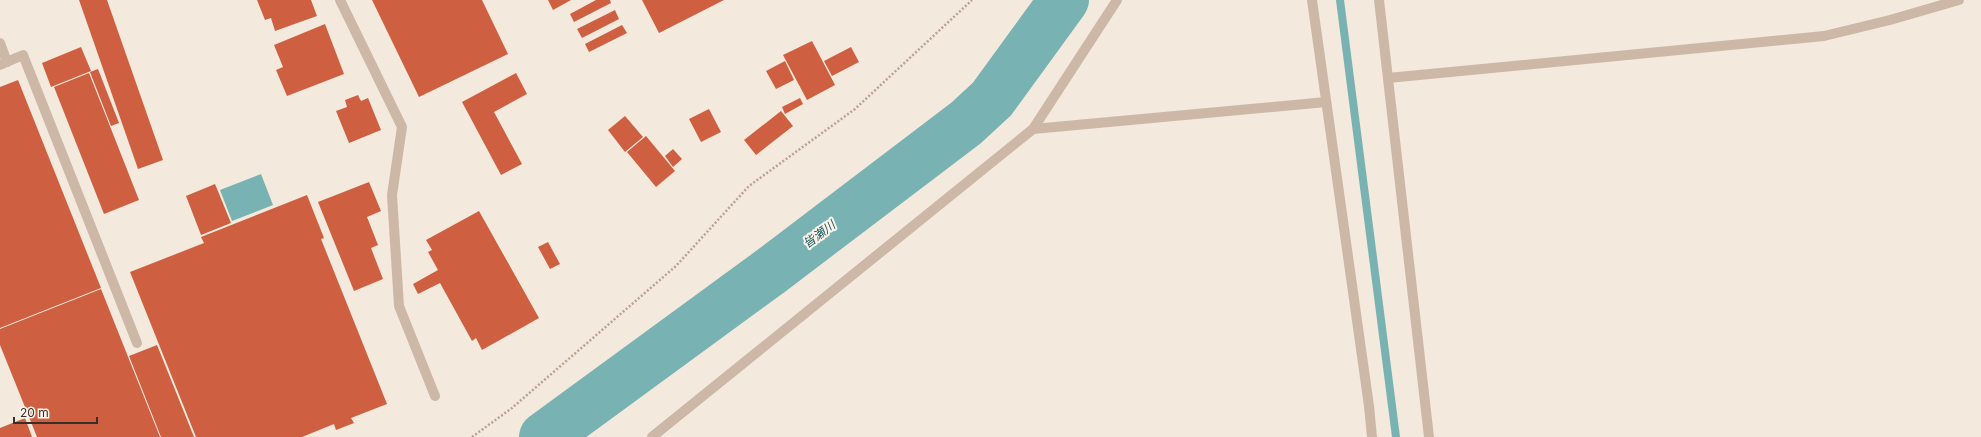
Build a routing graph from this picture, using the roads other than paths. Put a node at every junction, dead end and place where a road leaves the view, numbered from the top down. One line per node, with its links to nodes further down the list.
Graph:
1 (340, 0): 12 (street)
2 (1117, 0): 10 (street)
3 (1312, 0): 9 (street)
4 (1379, 0): 8 (street)
5 (1959, 0): 8 (street)
6 (0, 43): 7 (street)
7 (4, 63): 11 (street)
8 (1388, 78): 15 (street)
9 (1326, 102): 10 (street); 14 (street)
10 (1033, 129): 13 (street)
11 (137, 343)
12 (435, 396)
13 (652, 437)
14 (1372, 437)
15 (1429, 437)

